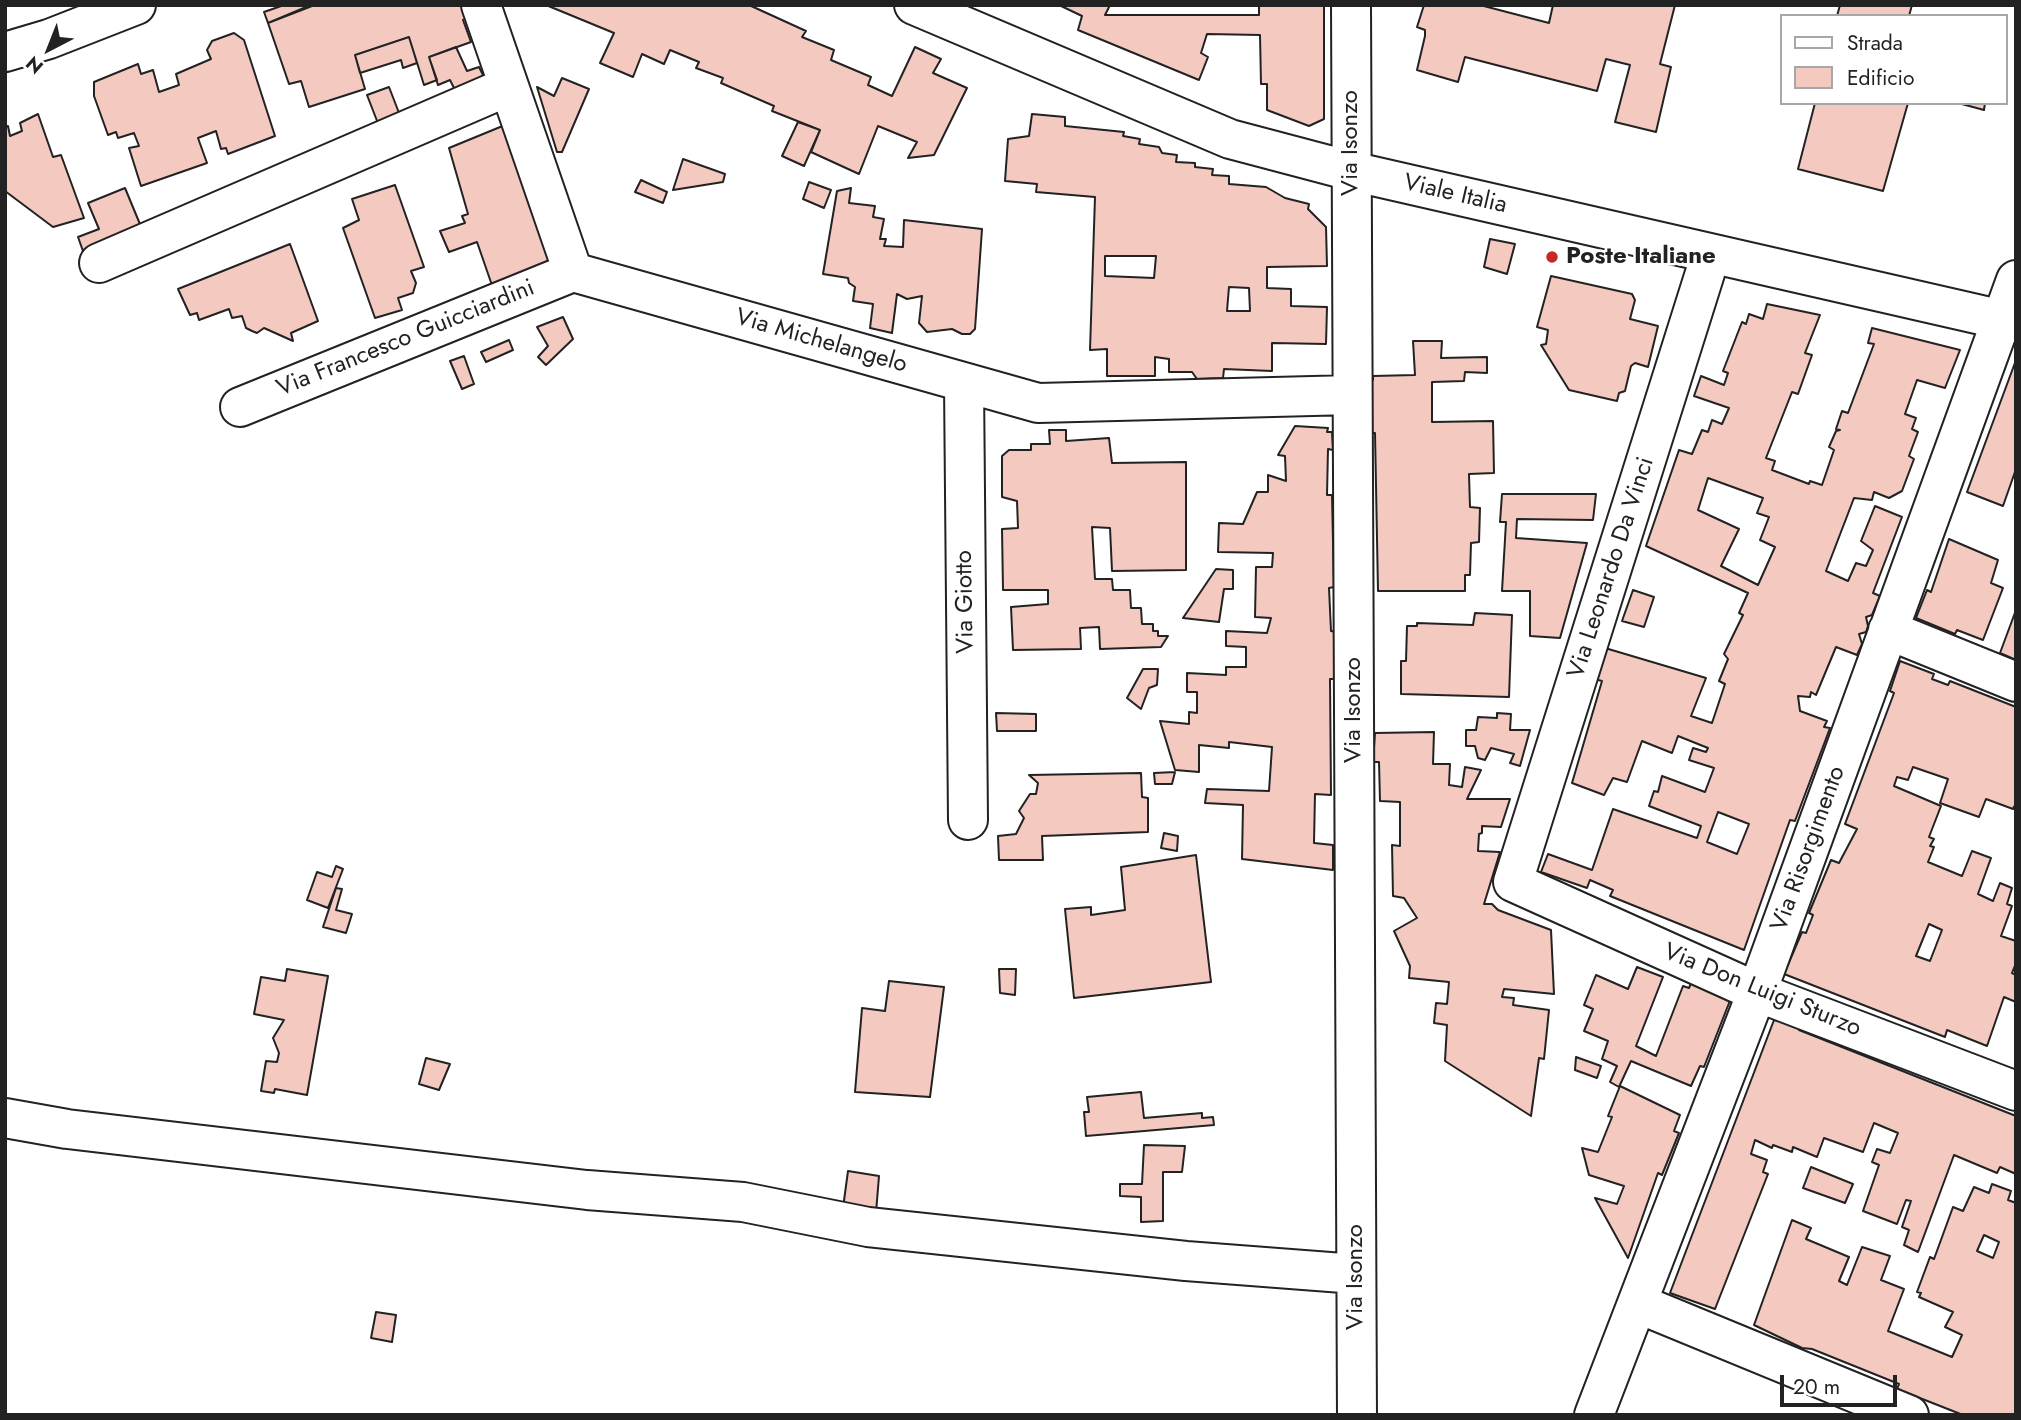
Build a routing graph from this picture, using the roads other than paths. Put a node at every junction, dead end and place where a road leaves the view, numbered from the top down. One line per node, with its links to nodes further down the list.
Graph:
1 (136, 5): 5 (street)
2 (481, 5): 6 (street)
3 (914, 5): 7 (street, Viale Italia)
4 (1351, 5): 7 (street, Via Isonzo)
5 (5, 52)
6 (509, 86): 9 (street); 10 (street)
7 (1351, 171): 8 (street, Viale Italia); 14 (street, Via Isonzo)
8 (1712, 254): 12 (street, Viale Italia); 19 (street, Via Leonardo Da Vinci)
9 (99, 262)
10 (573, 272): 13 (street, Via Michelangelo); 15 (street, Via Francesco Guicciardini)
11 (2016, 280): 12 (street, Via Risorgimento)
12 (2008, 321): 16 (street, Via Risorgimento)
13 (964, 383): 14 (street, Via Michelangelo); 18 (street, Via Giotto)
14 (1352, 395): 23 (street, Via Isonzo)
15 (240, 407)
16 (1888, 629): 17 (street); 20 (street, Via Risorgimento)
17 (2016, 682)
18 (968, 820)
19 (1513, 882): 20 (street, Via Don Luigi Sturzo)
20 (1757, 992): 21 (street, Via Don Luigi Sturzo); 24 (street, Via Risorgimento)
21 (2016, 1091)
22 (5, 1118): 23 (street)
23 (1356, 1274): 25 (street, Via Isonzo)
24 (1639, 1304): 26 (street, Via Risorgimento); 27 (street)
25 (1357, 1415)
26 (1594, 1415)
27 (1909, 1415)

